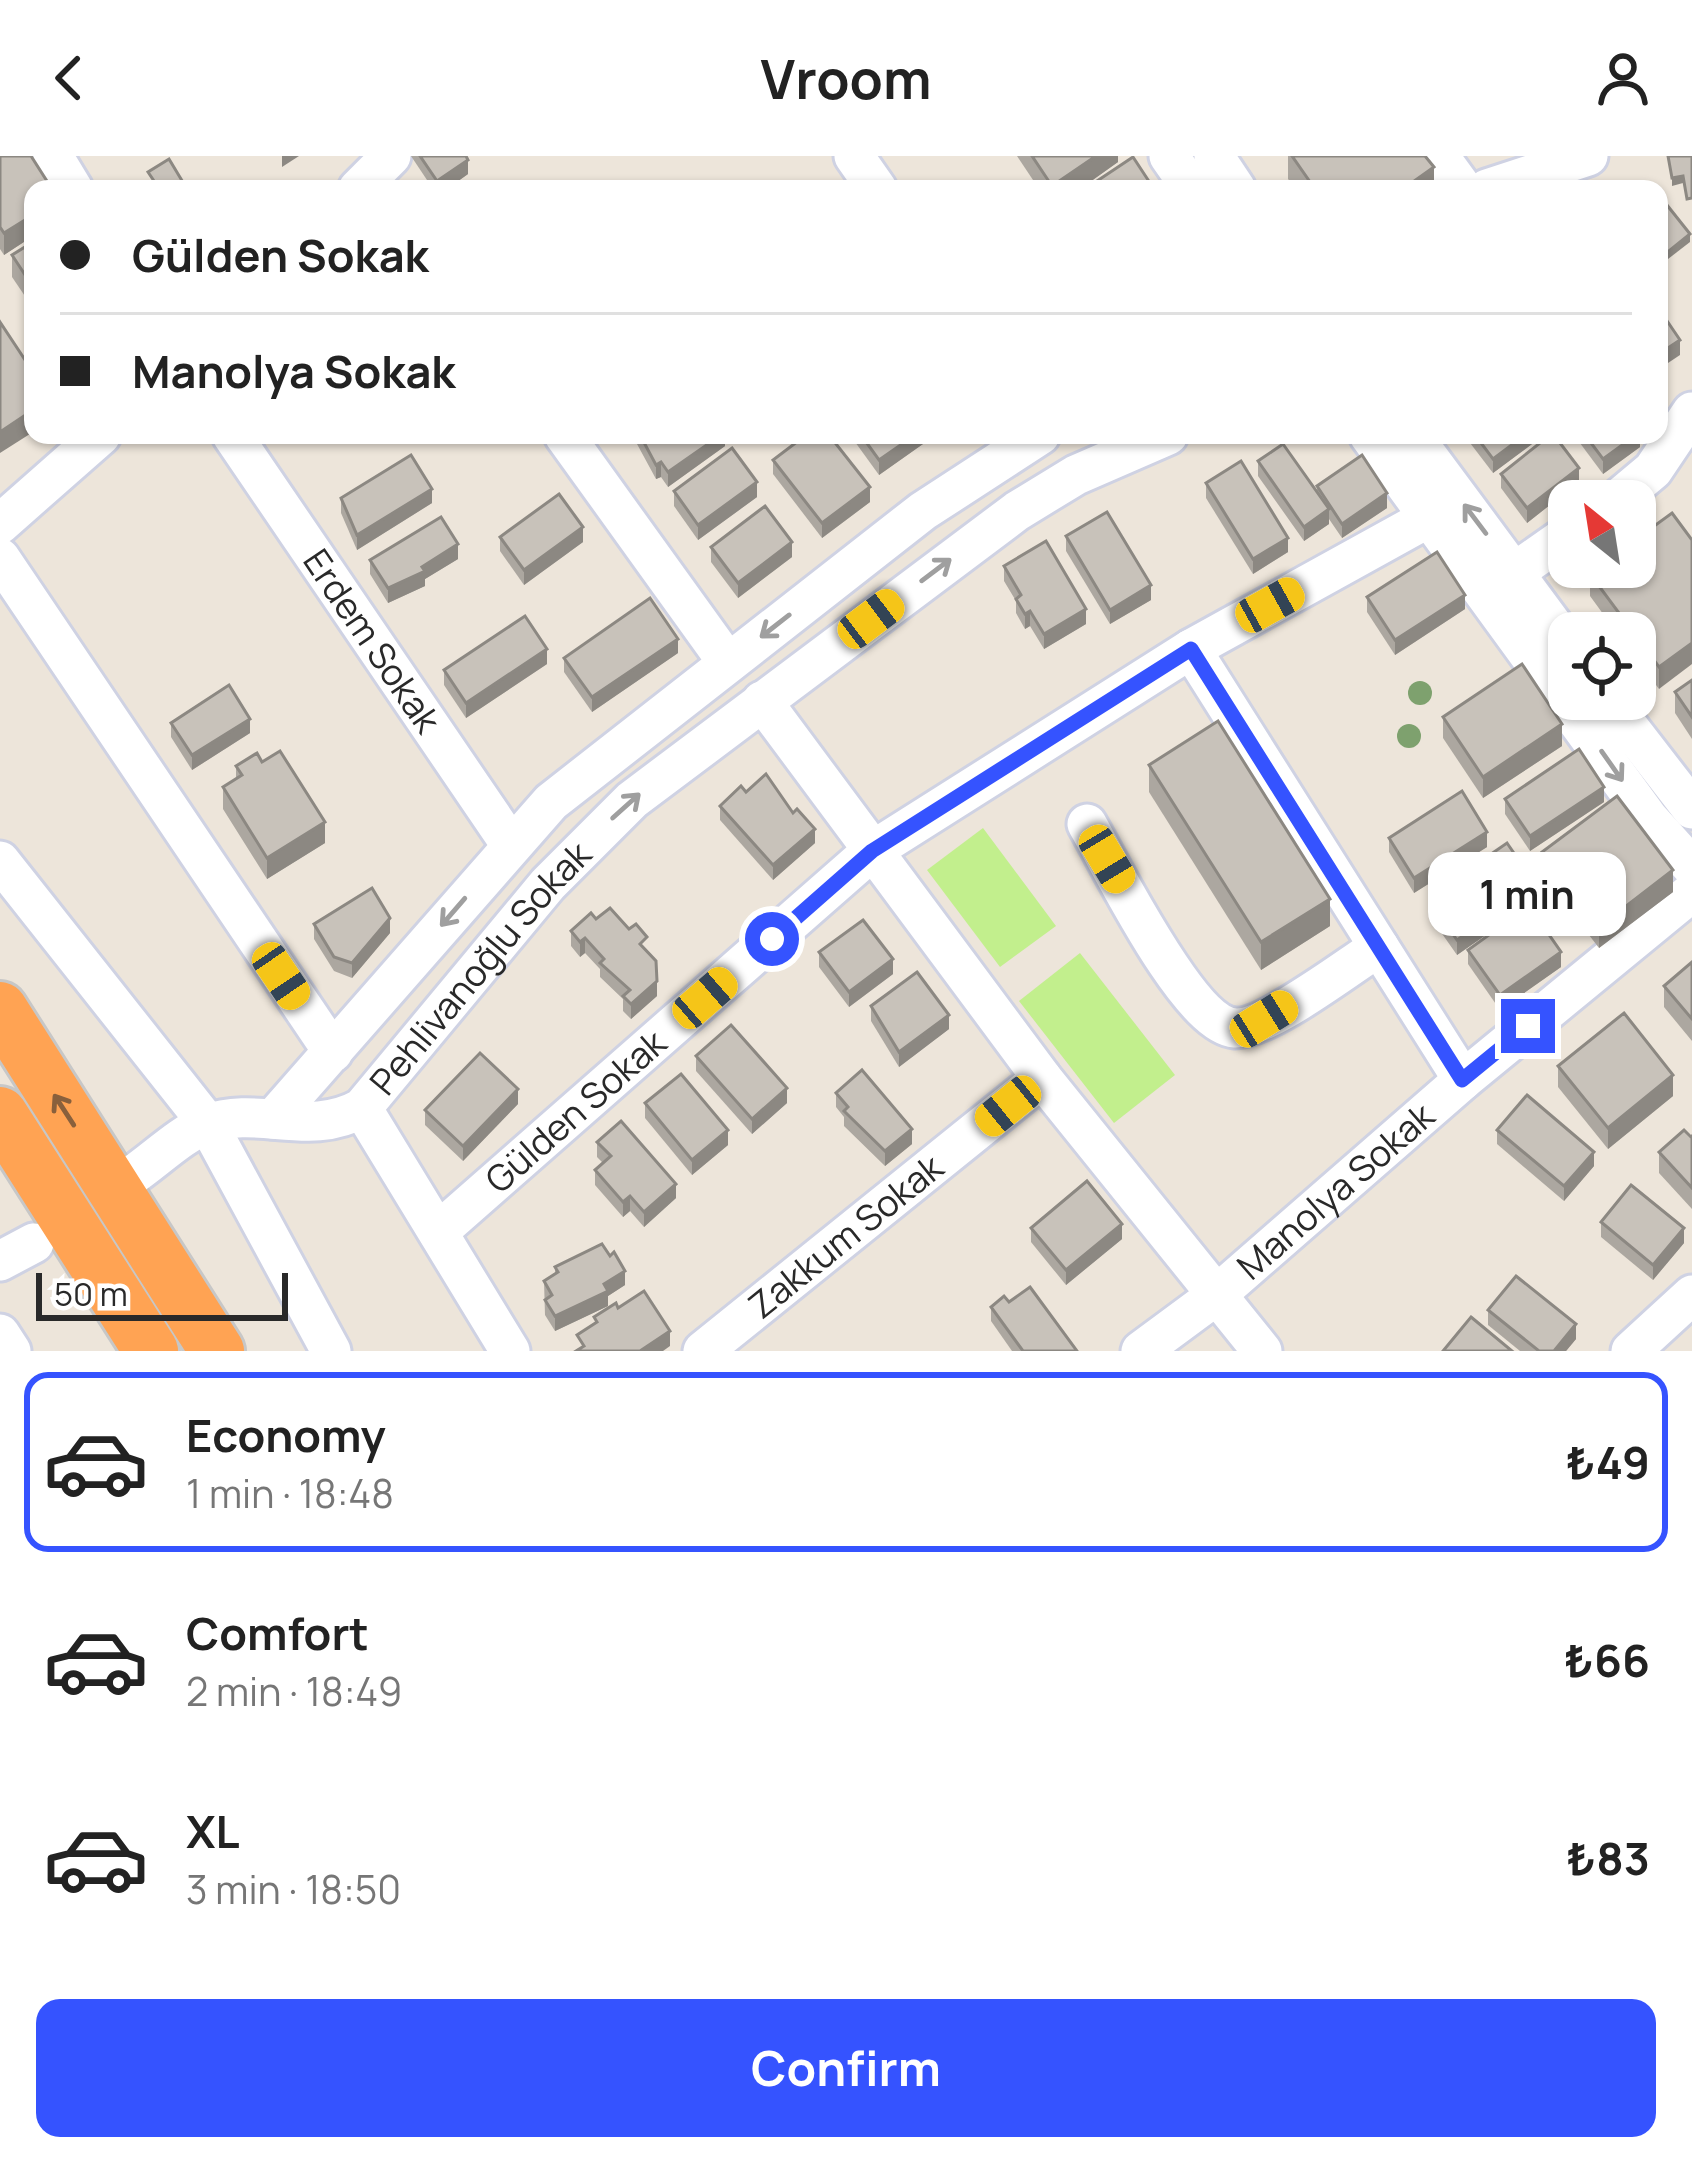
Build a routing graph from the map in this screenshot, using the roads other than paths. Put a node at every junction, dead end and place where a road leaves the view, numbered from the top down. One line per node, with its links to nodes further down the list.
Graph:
1 (1504, 156): 3 (street)
2 (1588, 156): 4 (street)
3 (1482, 180)
4 (1515, 180)
5 (1692, 412): 13 (street)
6 (91, 444): 15 (street)
7 (238, 444): 26 (street, Erdem Sokak)
8 (570, 444): 21 (street)
9 (1026, 444): 21 (street, Pehlivanoğlu Sokak, one-way to 21)
10 (1147, 444): 22 (street, Pehlivanoğlu Sokak, one-way to 10)
11 (1376, 444): 14 (street)
12 (1417, 444): 18 (street, one-way to 12)
13 (1641, 480)
14 (1430, 517): 18 (street); 20 (street, Gülden Sokak)
15 (0, 524)
16 (1548, 548): 18 (street)
17 (0, 558): 33 (street)
18 (1500, 581): 19 (street); 29 (street, one-way to 29)
19 (1548, 627)
20 (1191, 649): 27 (street, Gülden Sokak); 31 (street)
21 (728, 663): 26 (street, Pehlivanoğlu Sokak)
22 (762, 701): 27 (street); 36 (street, Pehlivanoğlu Sokak, one-way to 22)
23 (1623, 720): 24 (street)
24 (1692, 809)
25 (1087, 824): 31 (street)
26 (511, 845): 33 (street, Pehlivanoğlu Sokak, one-way to 33)
27 (872, 851): 34 (street); 41 (street, Gülden Sokak)
28 (0, 861): 39 (street)
29 (1692, 867)
30 (1692, 892): 35 (street, Manolya Sokak)
31 (1379, 947): 35 (street)
32 (0, 1009): 47 (highway, one-way to 32)
33 (333, 1052): 38 (street, Pehlivanoğlu Sokak)
34 (1042, 1078): 43 (street); 50 (street, Zakkum Sokak)
35 (1462, 1080): 43 (street, Manolya Sokak)
36 (362, 1108): 38 (street, Pehlivanoğlu Sokak); 41 (street)
37 (0, 1114): 46 (highway)
38 (273, 1119): 39 (street)
39 (208, 1124): 40 (street); 48 (street)
40 (130, 1177)
41 (438, 1232): 49 (street)
42 (1692, 1295): 53 (street)
43 (1196, 1322): 51 (street, Manolya Sokak); 52 (street)
44 (0, 1334): 45 (street)
45 (11, 1351)
46 (151, 1351)
47 (217, 1351)
48 (331, 1351)
49 (511, 1351)
50 (703, 1351)
51 (1142, 1351)
52 (1262, 1351)
53 (1631, 1351)

